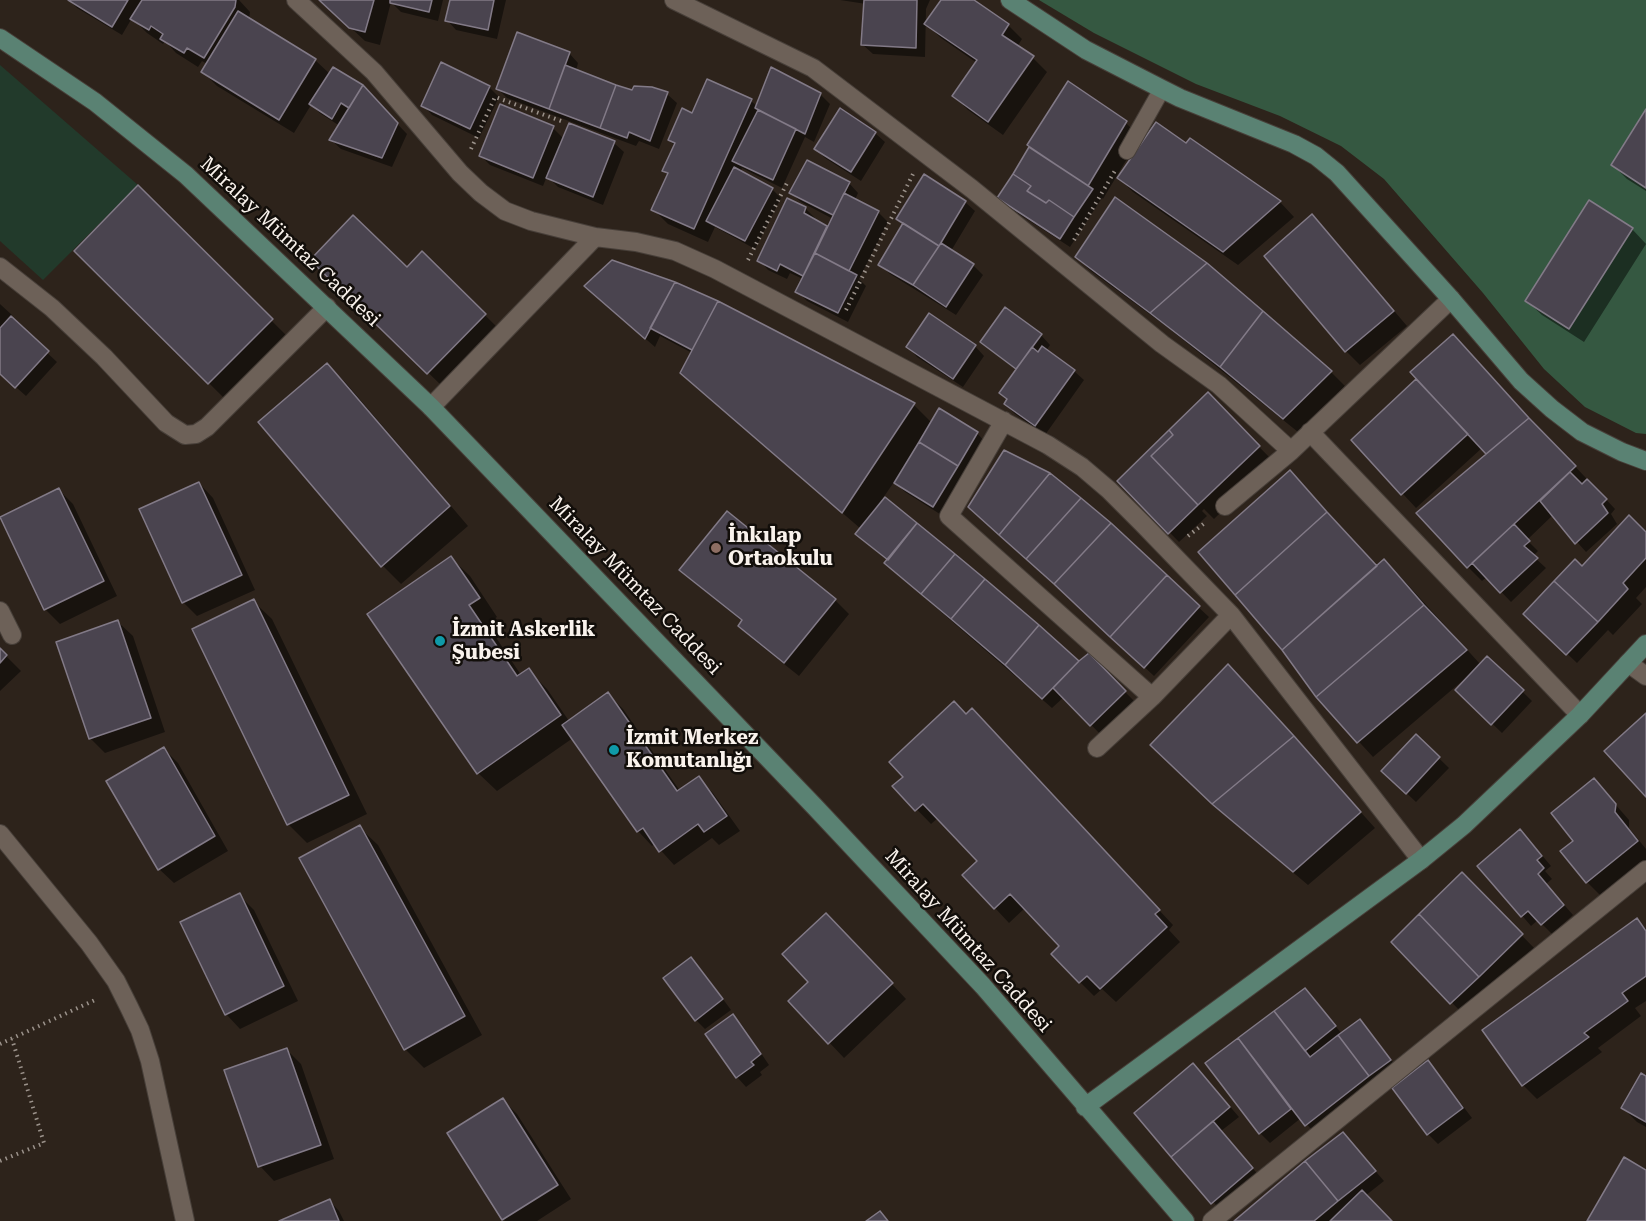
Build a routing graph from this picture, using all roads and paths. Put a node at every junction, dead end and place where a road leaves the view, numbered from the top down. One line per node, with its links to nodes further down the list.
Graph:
1 (296, 0): 9 (street)
2 (674, 0): 12 (street)
3 (1010, 0): 5 (main road)
4 (0, 38): 16 (main road, Miralay Mümtaz Caddesi)
5 (1162, 89): 7 (lane); 15 (main road)
6 (561, 121): 9 (path)
7 (1127, 151): 12 (path)
8 (918, 164): 17 (path)
9 (460, 174): 11 (street)
10 (787, 183): 14 (path)
11 (595, 237): 14 (street); 18 (street)
12 (1061, 261): 21 (street)
13 (0, 267): 16 (street)
14 (737, 280): 17 (street)
15 (1451, 299): 20 (street); 22 (main road)
16 (327, 307): 18 (main road, Miralay Mümtaz Caddesi)
17 (835, 332): 19 (street)
18 (431, 407): 40 (main road, Miralay Mümtaz Caddesi)
19 (1004, 421): 24 (street); 31 (street)
20 (1310, 432): 21 (street); 32 (street)
21 (1291, 451): 23 (street)
22 (1646, 461)
23 (1225, 506): 24 (path)
24 (1168, 552): 26 (street)
25 (0, 611): 27 (street)
26 (1231, 615): 31 (street); 35 (street)
27 (12, 636)
28 (1646, 644): 29 (main road)
29 (1628, 663): 30 (street); 32 (main road)
30 (1646, 676)
31 (1152, 696): 33 (street)
32 (1580, 715): 35 (main road)
33 (1097, 748)
34 (0, 834): 37 (street)
35 (1421, 860): 40 (main road)
36 (1646, 870): 44 (street)
37 (120, 988): 38 (path); 42 (street)
38 (12, 1039): 39 (path); 41 (path)
39 (0, 1043)
40 (1085, 1107): 43 (main road, Miralay Mümtaz Caddesi)
41 (0, 1161)
42 (185, 1221)
43 (1185, 1221)
44 (1212, 1221)

